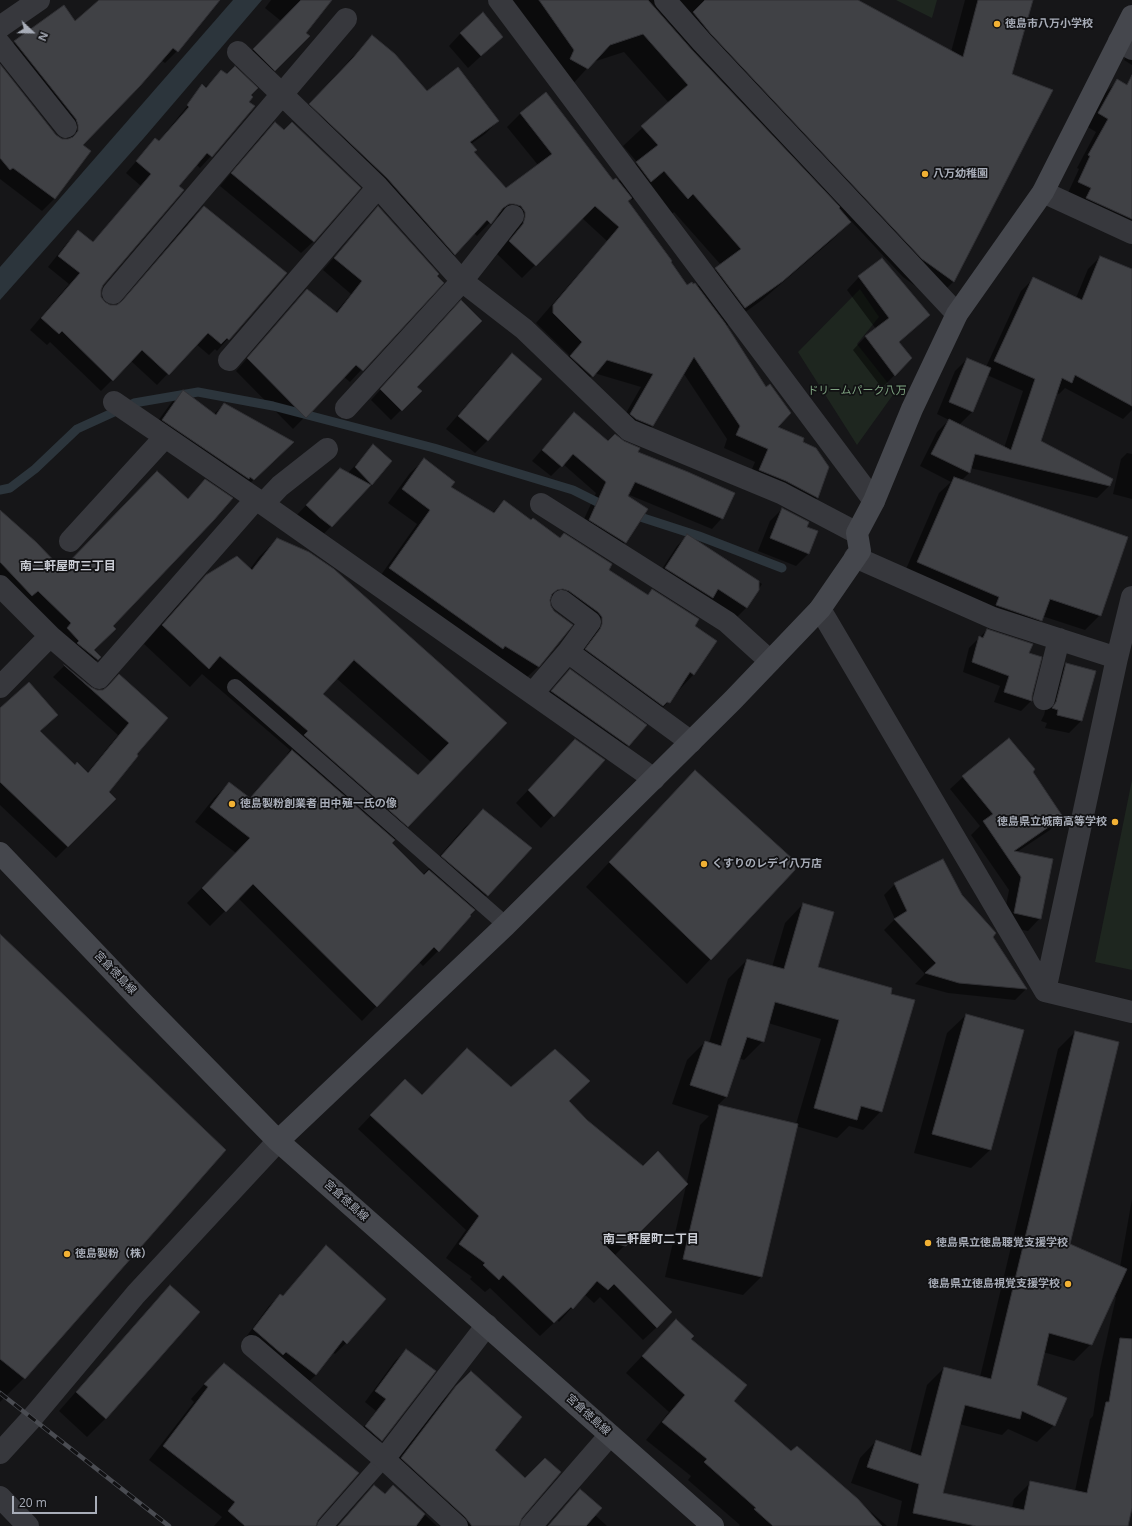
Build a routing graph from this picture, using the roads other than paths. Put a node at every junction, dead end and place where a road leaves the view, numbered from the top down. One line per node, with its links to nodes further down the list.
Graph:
1 (39, 0): 6 (street)
2 (499, 0): 24 (street)
3 (665, 0): 18 (street)
4 (1132, 16): 8 (street)
5 (346, 19): 10 (street)
6 (0, 27)
7 (0, 44): 11 (street)
8 (1126, 45): 13 (street)
9 (238, 52): 10 (street)
10 (281, 93): 12 (street); 17 (street)
11 (66, 127)
12 (378, 187): 16 (street); 19 (street)
13 (1043, 192): 15 (street); 18 (street)
14 (513, 216): 16 (street)
15 (1132, 233)
16 (462, 281): 21 (street); 27 (street)
17 (113, 293)
18 (957, 314): 24 (street)
19 (229, 360)
20 (114, 402): 22 (street)
21 (346, 408)
22 (165, 437): 25 (street); 28 (street)
23 (327, 449): 25 (street)
24 (874, 501): 27 (street)
25 (260, 502): 34 (street); 41 (street)
26 (541, 504): 38 (street)
27 (857, 533): 29 (street)
28 (70, 541)
29 (855, 557): 33 (street); 35 (street)
30 (0, 586): 34 (street)
31 (1132, 597): 37 (street)
32 (562, 601): 36 (street)
33 (820, 609): 38 (street); 47 (street)
34 (50, 636): 39 (street)
35 (1059, 639): 37 (street); 42 (street)
36 (568, 652): 41 (street); 43 (street)
37 (1117, 658): 47 (street)
38 (770, 661): 43 (street)
39 (0, 686)
40 (235, 687): 46 (lane)
41 (532, 693): 44 (street)
42 (1044, 699)
43 (691, 742): 44 (street)
44 (654, 779): 46 (street)
45 (0, 853): 49 (street, 宮倉徳島線)
46 (506, 925): 49 (street)
47 (1045, 991): 48 (street)
48 (1132, 1012)
49 (278, 1141): 50 (street, 宮倉徳島線); 53 (street)
50 (487, 1326): 52 (street, 宮倉徳島線); 54 (street)
51 (252, 1346): 54 (street)
52 (610, 1435): 59 (street); 60 (street, 宮倉徳島線)
53 (0, 1453)
54 (384, 1459): 57 (lane); 58 (street)
55 (0, 1497): 56 (street)
56 (28, 1526)
57 (325, 1526)
58 (457, 1526)
59 (531, 1526)
60 (713, 1526)

